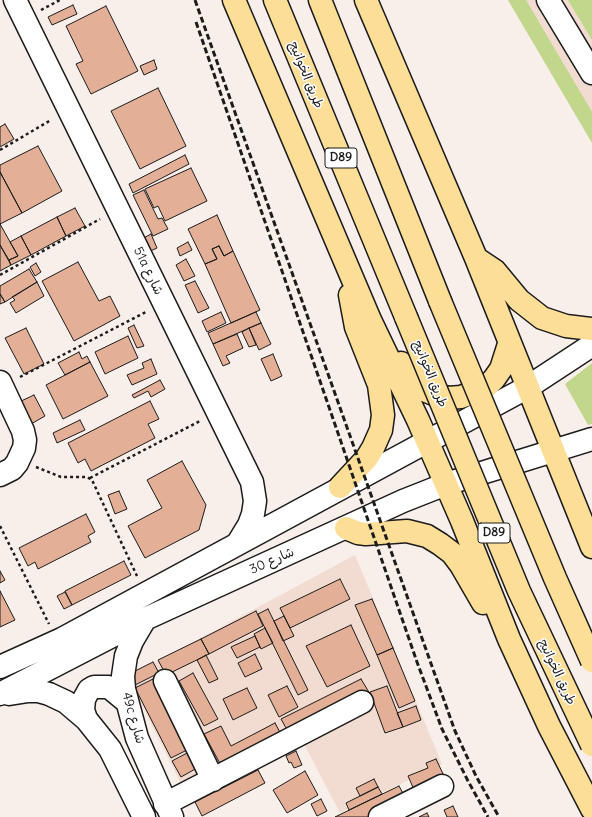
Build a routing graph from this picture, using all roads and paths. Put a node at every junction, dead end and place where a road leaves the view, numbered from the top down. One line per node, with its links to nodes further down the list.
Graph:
1 (15, 0): 8 (street, 51a شارع)
2 (234, 0): 12 (main road)
3 (275, 0): 45 (main road, طريق الخوانيج / D89, bridge)
4 (320, 0): 38 (main road, bridge)
5 (366, 0): 11 (main road)
6 (548, 0): 7 (street)
7 (592, 73)
8 (69, 109): 9 (path); 10 (street, 51a شارع)
9 (0, 150)
10 (118, 209): 13 (path); 14 (street, 51a شارع)
11 (476, 258): 16 (main road); 17 (main road)
12 (349, 272): 15 (main road); 29 (main road)
13 (0, 275)
14 (164, 303): 19 (path); 21 (street, 51a شارع)
15 (370, 320): 17 (main road); 23 (main road)
16 (592, 329)
17 (509, 344): 20 (main road)
18 (592, 345): 20 (street)
19 (1, 384): 25 (street)
20 (528, 387): 23 (street); 24 (main road)
21 (217, 412): 27 (path); 32 (street, 51a شارع)
22 (592, 440): 24 (street, شارع 30)
23 (427, 442): 28 (main road); 29 (street)
24 (553, 452): 28 (street, شارع 30); 33 (main road)
25 (21, 456): 26 (street); 27 (path)
26 (0, 475)
27 (90, 478): 34 (path)
28 (446, 484): 31 (street, شارع 30); 37 (main road)
29 (340, 487): 32 (street)
30 (0, 526): 36 (path)
31 (346, 528): 35 (street, شارع 30); 37 (main road)
32 (237, 544): 34 (street)
33 (592, 547)
34 (145, 593): 39 (street)
35 (145, 619): 41 (street, شارع 30); 42 (street, 49c شارع)
36 (54, 622)
37 (509, 639): 48 (main road)
38 (592, 661)
39 (0, 667)
40 (165, 681): 46 (street)
41 (0, 694): 44 (street)
42 (126, 701): 44 (street); 49 (street, 49c شارع)
43 (362, 702): 46 (street)
44 (86, 719): 50 (street)
45 (592, 745)
46 (213, 780): 49 (street)
47 (442, 786): 51 (street)
48 (592, 808)
49 (169, 811)
50 (144, 815)
51 (380, 817)

